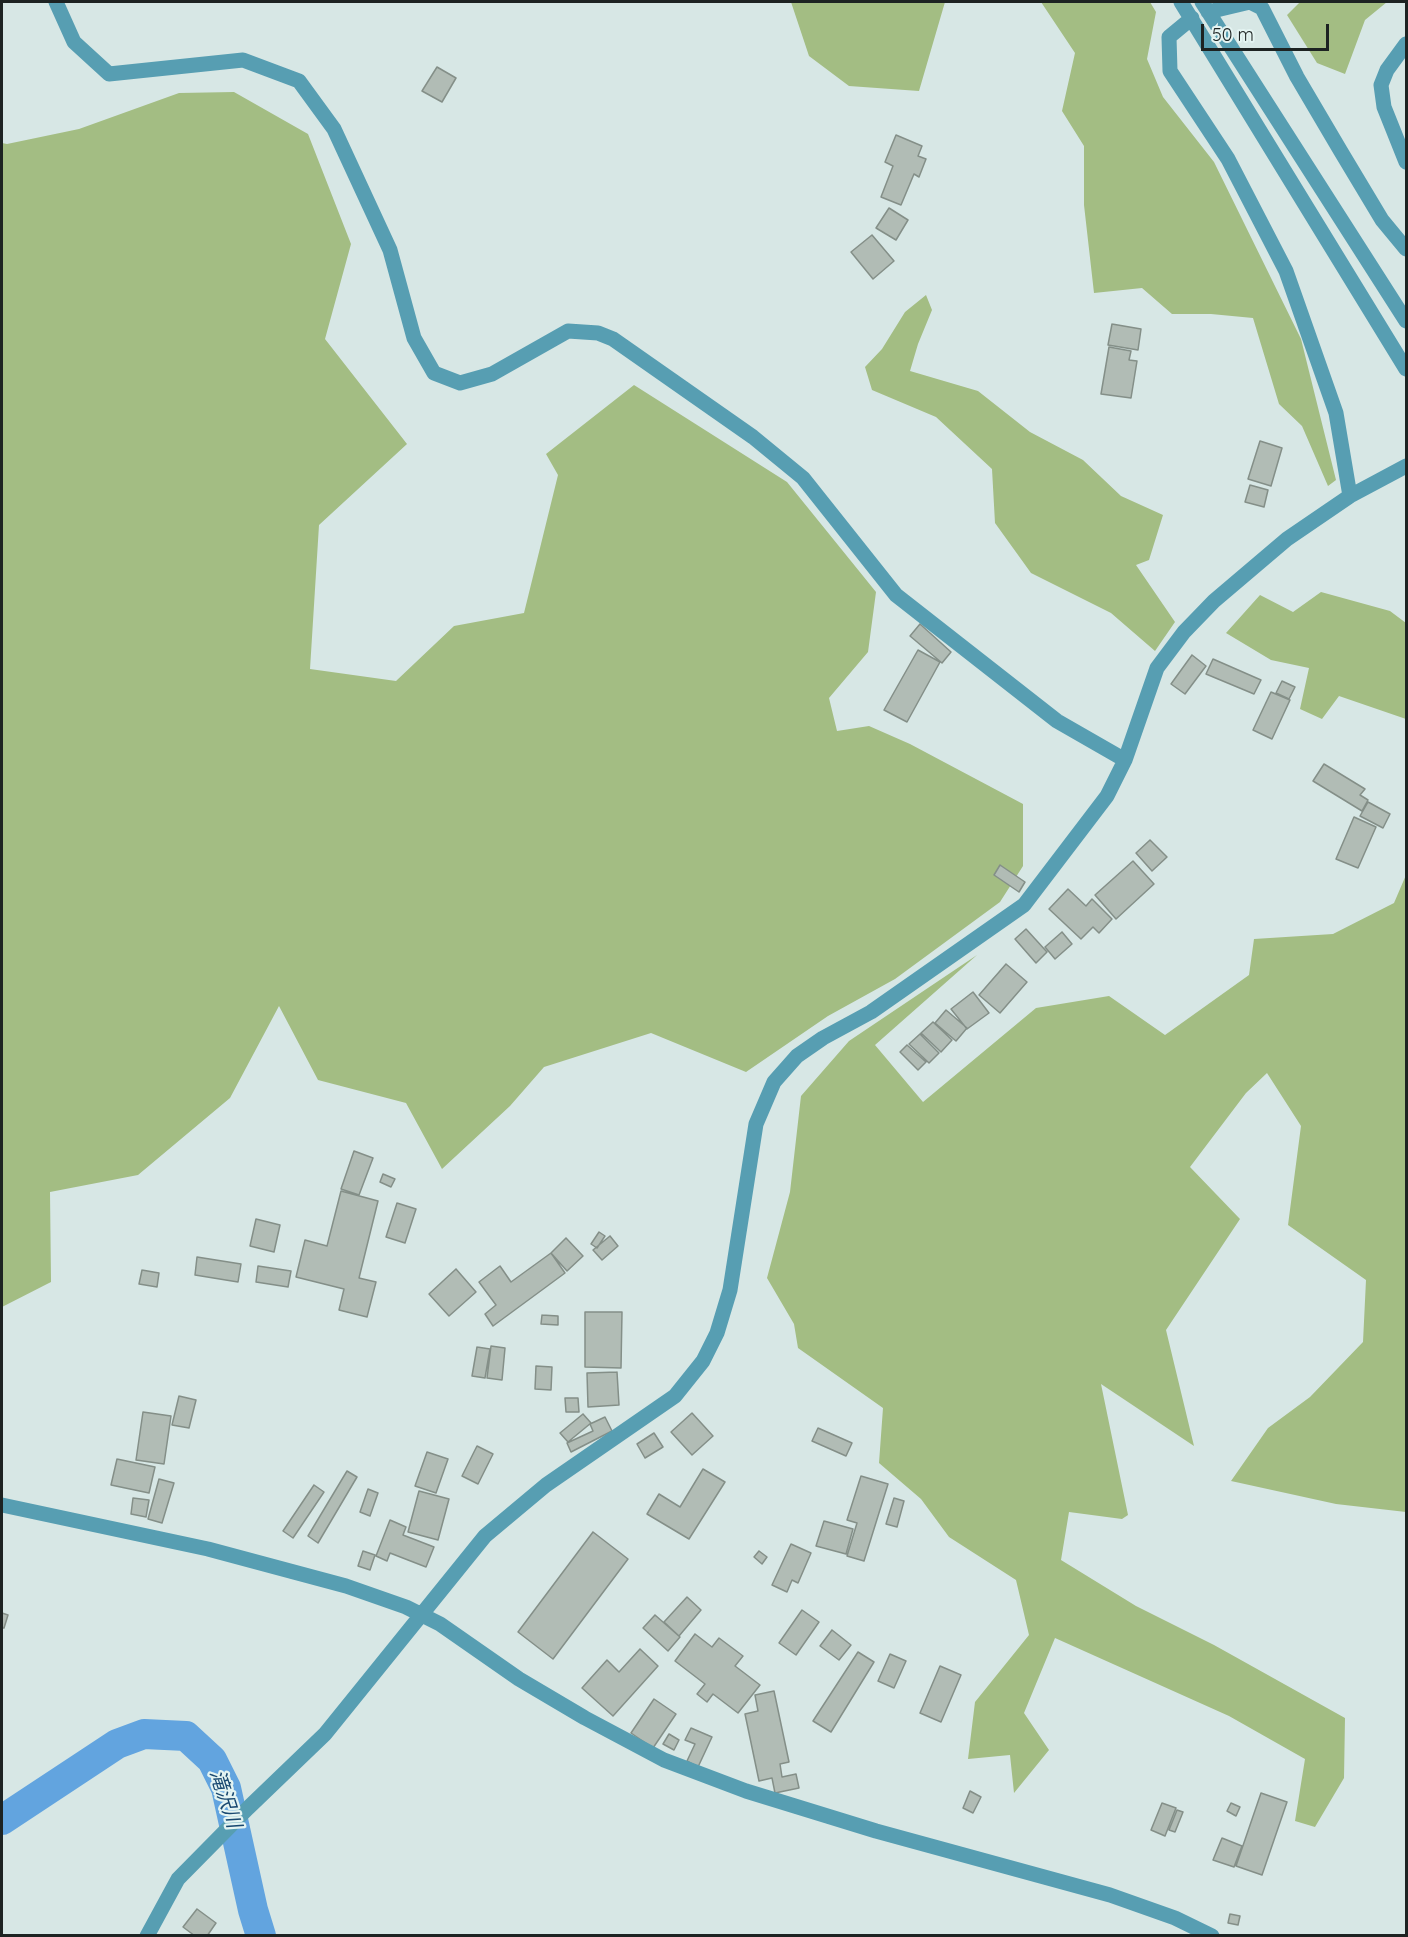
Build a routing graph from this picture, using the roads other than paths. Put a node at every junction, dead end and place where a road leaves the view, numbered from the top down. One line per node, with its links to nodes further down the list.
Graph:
1 (57, 2): 14 (street)
2 (1181, 2): 4 (street)
3 (1205, 7): 7 (street); 9 (street)
4 (1192, 18): 8 (street); 13 (street)
5 (1407, 44): 6 (street)
6 (1407, 162)
7 (1407, 249)
8 (1367, 308): 10 (street); 11 (street)
9 (1404, 315)
10 (1407, 369)
11 (1407, 380)
12 (1407, 466): 13 (street)
13 (1350, 496): 14 (street)
14 (1125, 760): 16 (street)
15 (2, 1505): 16 (street)
16 (421, 1614): 17 (street); 18 (street)
17 (147, 1935)
18 (1212, 1935)

